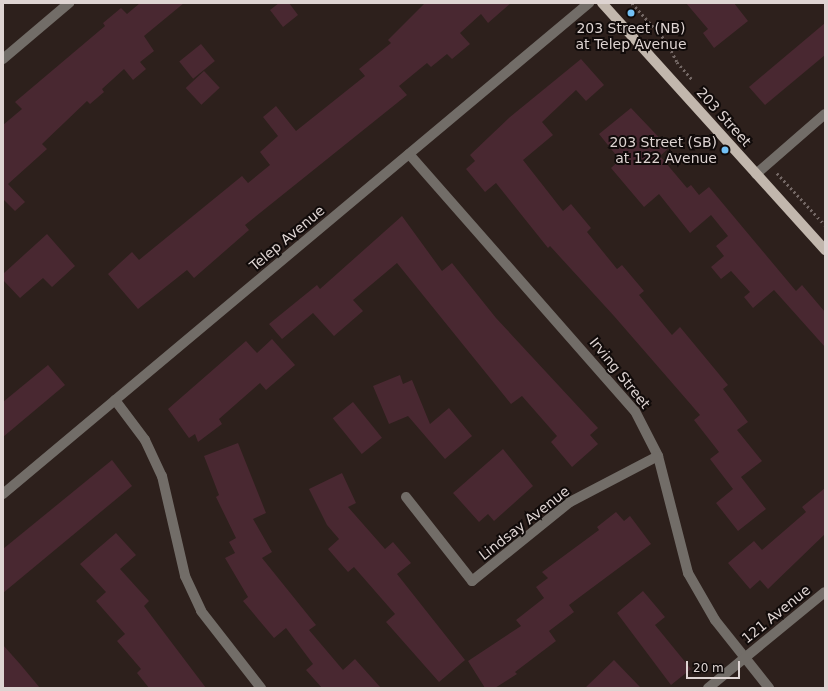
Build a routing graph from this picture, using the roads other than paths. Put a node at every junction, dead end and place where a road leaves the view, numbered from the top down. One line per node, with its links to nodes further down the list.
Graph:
1 (69, 3): 4 (street)
2 (589, 3): 6 (street, Telep Avenue)
3 (602, 3): 7 (main road, 203 Street)
4 (3, 59)
5 (825, 114): 7 (street)
6 (409, 154): 9 (street, Telep Avenue); 10 (street, Irving Street)
7 (756, 174): 8 (main road, 203 Street)
8 (825, 250)
9 (116, 400): 11 (street, Telep Avenue); 15 (street)
10 (658, 456): 12 (street, Lindsay Avenue); 14 (street, Irving Street)
11 (3, 494)
12 (406, 497)
13 (825, 592): 14 (street, 121 Avenue)
14 (744, 658): 16 (street, 121 Avenue); 17 (street, Irving Street)
15 (261, 688)
16 (708, 688)
17 (769, 688)

